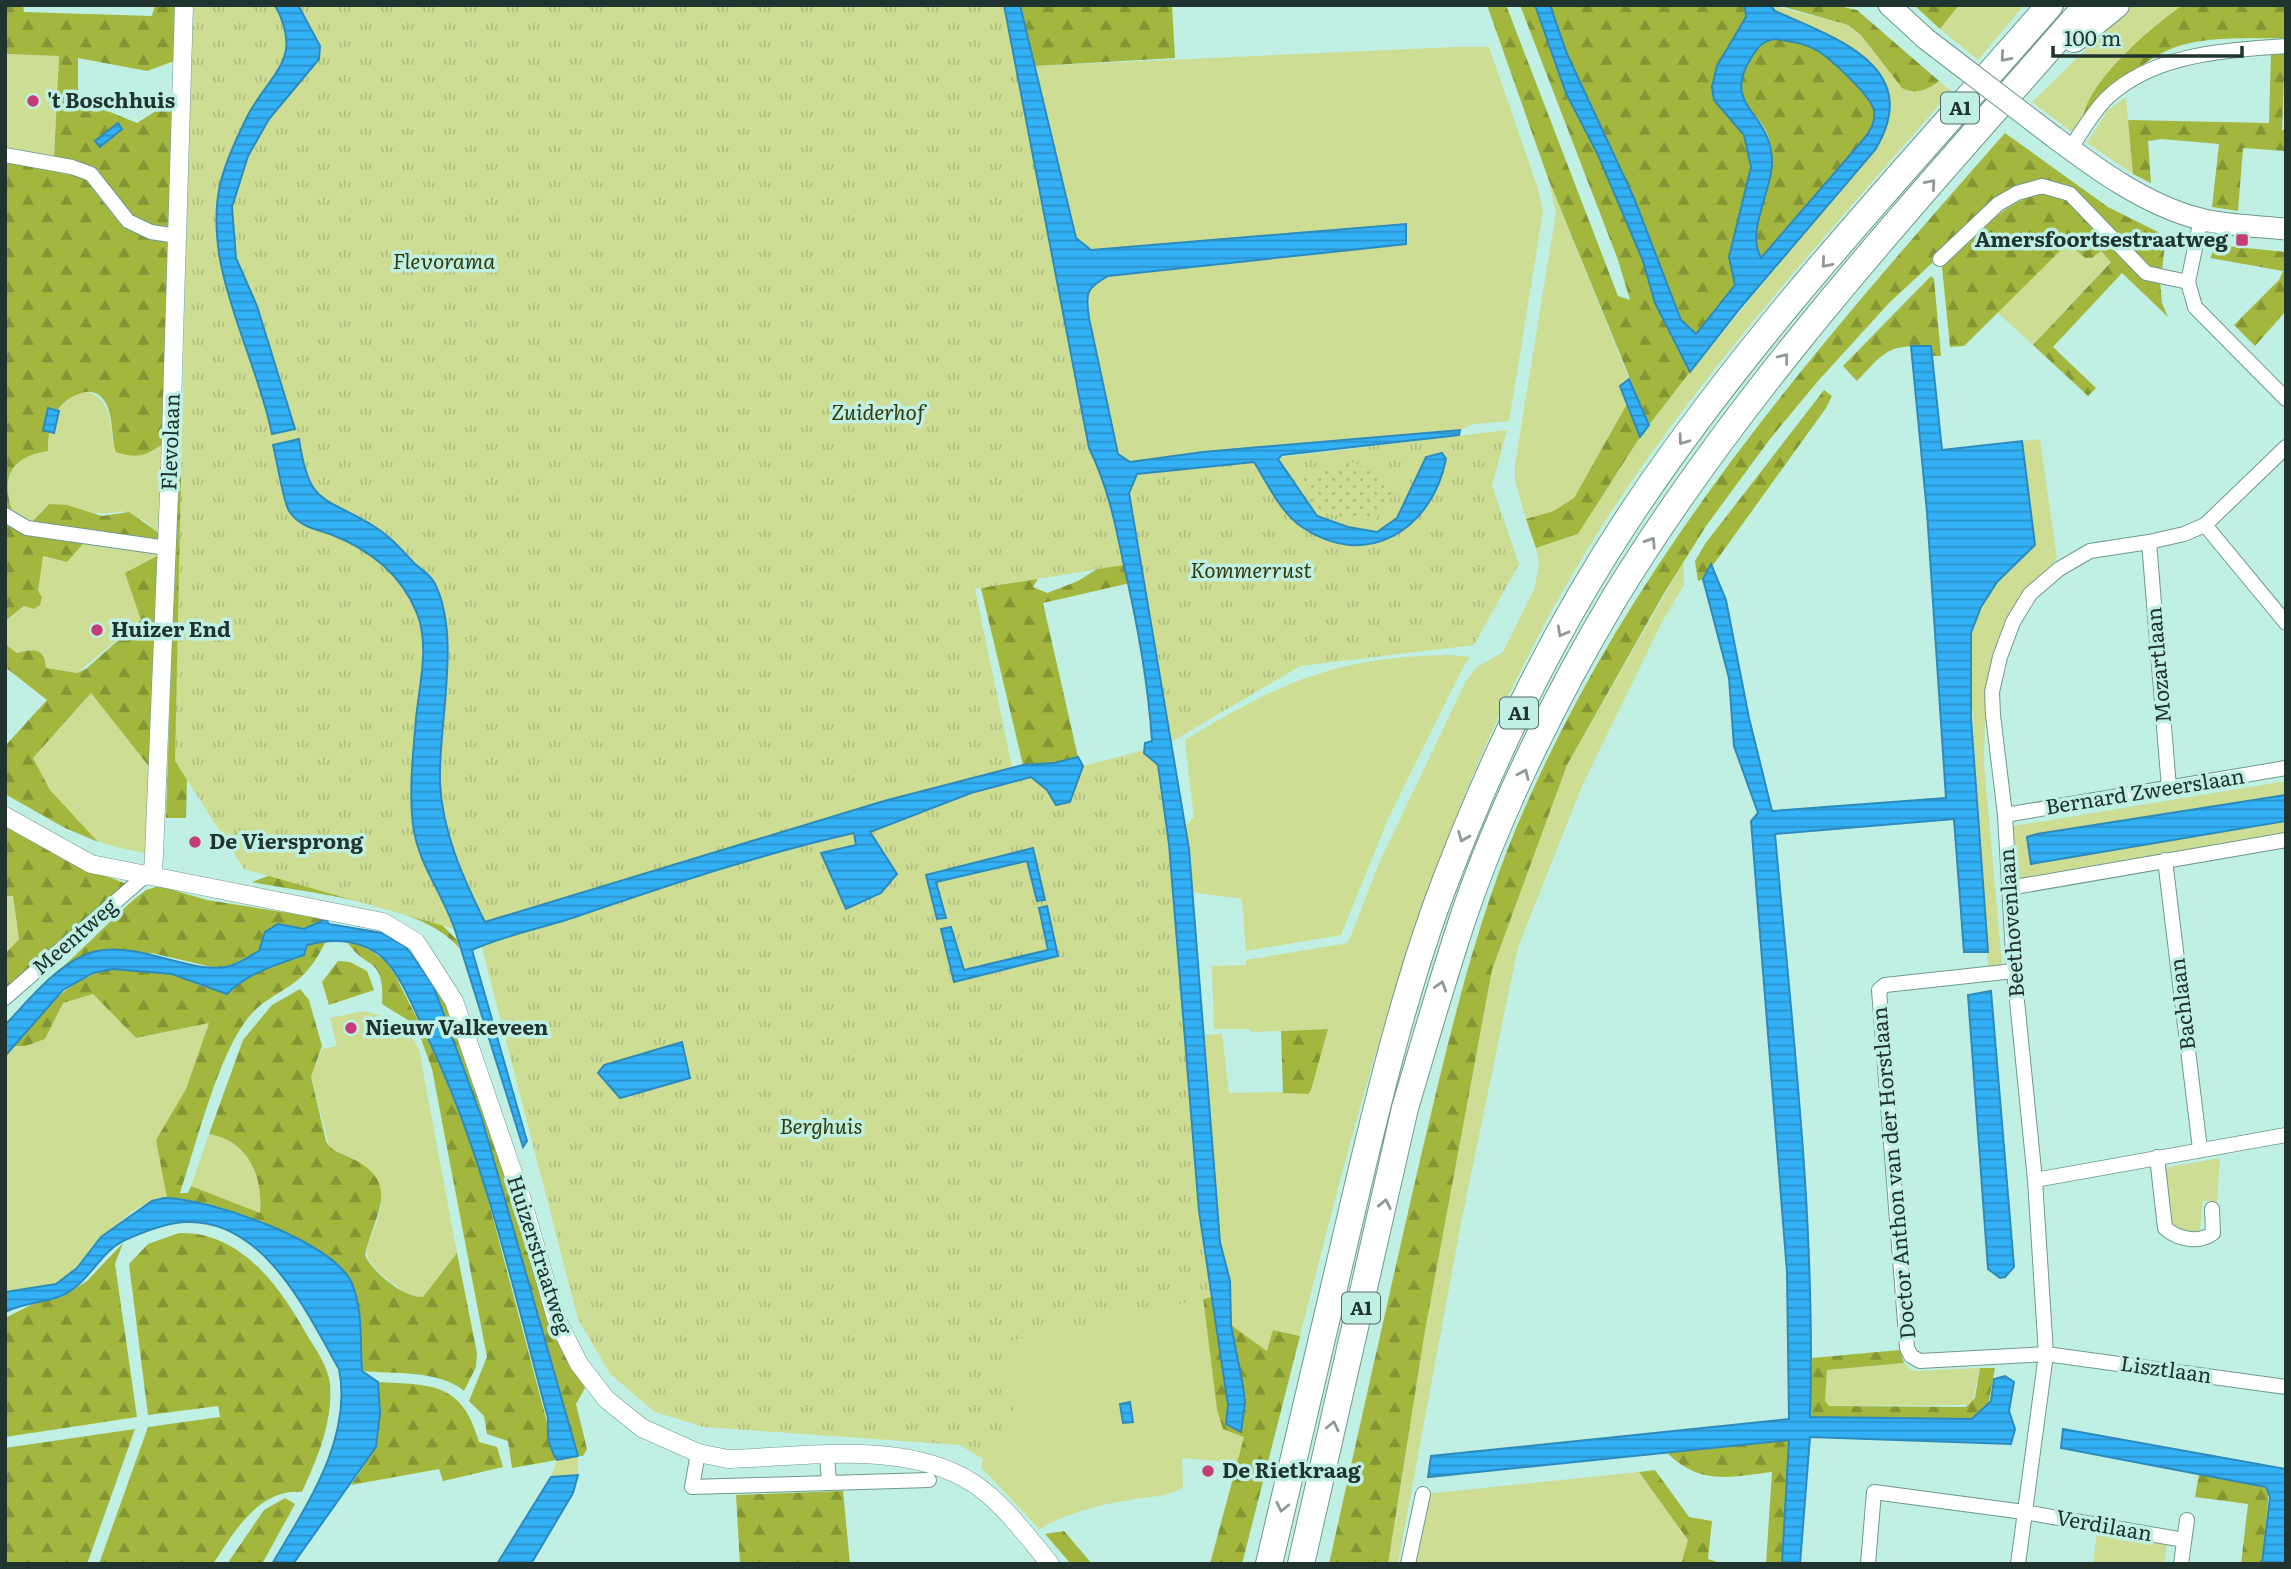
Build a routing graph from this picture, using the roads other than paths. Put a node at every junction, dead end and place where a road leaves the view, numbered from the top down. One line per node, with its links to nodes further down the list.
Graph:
1 (184, 5): 12 (street, Flevolaan)
2 (1889, 5): 8 (main road, bridge)
3 (2050, 5): 48 (highway, A1, one-way to 48)
4 (2087, 5): 7 (highway, A1)
5 (2116, 5): 7 (highway, A1)
6 (2286, 46): 8 (street)
7 (2021, 81): 49 (highway, A1, one-way to 7)
8 (2062, 143): 10 (main road)
9 (5, 155): 12 (street)
10 (2201, 219): 11 (main road); 14 (street)
11 (2286, 229)
12 (177, 236): 20 (street, Flevolaan)
13 (1940, 259): 14 (street)
14 (2188, 282): 15 (street)
15 (2286, 399)
16 (2286, 447): 18 (street, Beethovenlaan)
17 (5, 515): 20 (street)
18 (2205, 524): 19 (street, Beethovenlaan); 21 (street)
19 (2149, 542): 23 (street, Mozartlaan); 24 (street, Beethovenlaan)
20 (167, 548): 28 (street, Flevolaan)
21 (2286, 623)
22 (2286, 768): 23 (street, Bernard Zweerslaan)
23 (2169, 789): 24 (street, Bernard Zweerslaan)
24 (2005, 815): 29 (street, Beethovenlaan)
25 (5, 816): 28 (street, Huizerstraatweg)
26 (2286, 841): 27 (street)
27 (2165, 860): 29 (street); 33 (street, Bachlaan)
28 (145, 876): 31 (street, Meentweg); 39 (street, Huizerstraatweg)
29 (2009, 888): 30 (street, Beethovenlaan)
30 (2014, 971): 35 (street, Beethovenlaan); 37 (street, Doctor Anthon van der Horstlaan)
31 (5, 998)
32 (2286, 1135): 33 (street)
33 (2200, 1149): 34 (street)
34 (2157, 1157): 35 (street); 36 (street)
35 (2035, 1180): 37 (street, Beethovenlaan)
36 (2212, 1209)
37 (2046, 1354): 38 (street, Lisztlaan); 44 (street, Beethovenlaan)
38 (2286, 1387)
39 (698, 1453): 40 (street, Huizerstraatweg); 42 (street)
40 (827, 1456): 42 (street); 47 (street, Huizerstraatweg)
41 (929, 1480): 42 (street)
42 (829, 1482)
43 (1423, 1494): 50 (street)
44 (2024, 1512): 46 (street, Verdilaan); 51 (street, Verdilaan); 52 (street, Beethovenlaan)
45 (2187, 1520): 46 (street)
46 (2184, 1540): 53 (street)
47 (1050, 1564)
48 (1269, 1564)
49 (1301, 1564)
50 (1408, 1564)
51 (1868, 1564)
52 (2018, 1564)
53 (2181, 1564)

